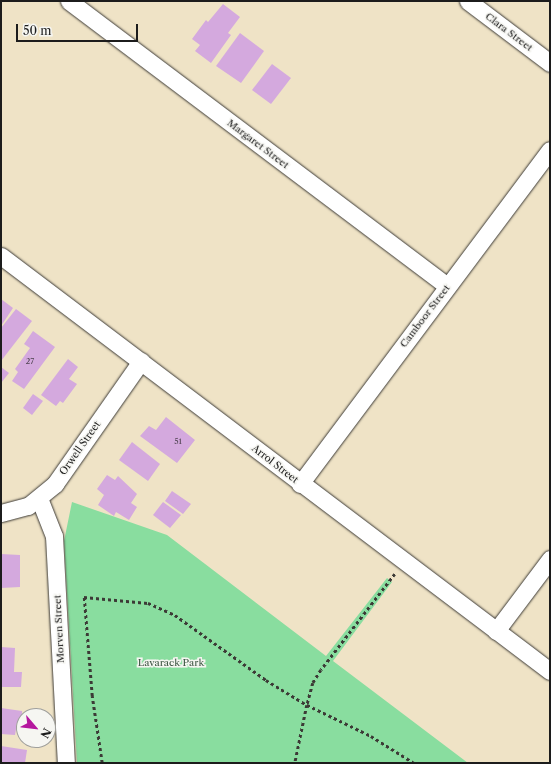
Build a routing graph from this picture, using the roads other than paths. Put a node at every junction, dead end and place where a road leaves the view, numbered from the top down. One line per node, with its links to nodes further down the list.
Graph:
1 (69, 1): 6 (street, Margaret Street)
2 (468, 1): 3 (street, Clara Street)
3 (550, 63)
4 (550, 150): 6 (street, Camboor Street)
5 (1, 256): 7 (street, Arrol Street)
6 (447, 286): 8 (street, Camboor Street)
7 (141, 361): 8 (street, Arrol Street); 9 (street, Orwell Street)
8 (300, 484): 12 (street, Arrol Street)
9 (39, 498): 10 (street, Orwell Street); 14 (street, Morven Street)
10 (1, 513)
11 (550, 559): 12 (street)
12 (496, 631): 13 (street, Arrol Street)
13 (550, 671)
14 (66, 763)

